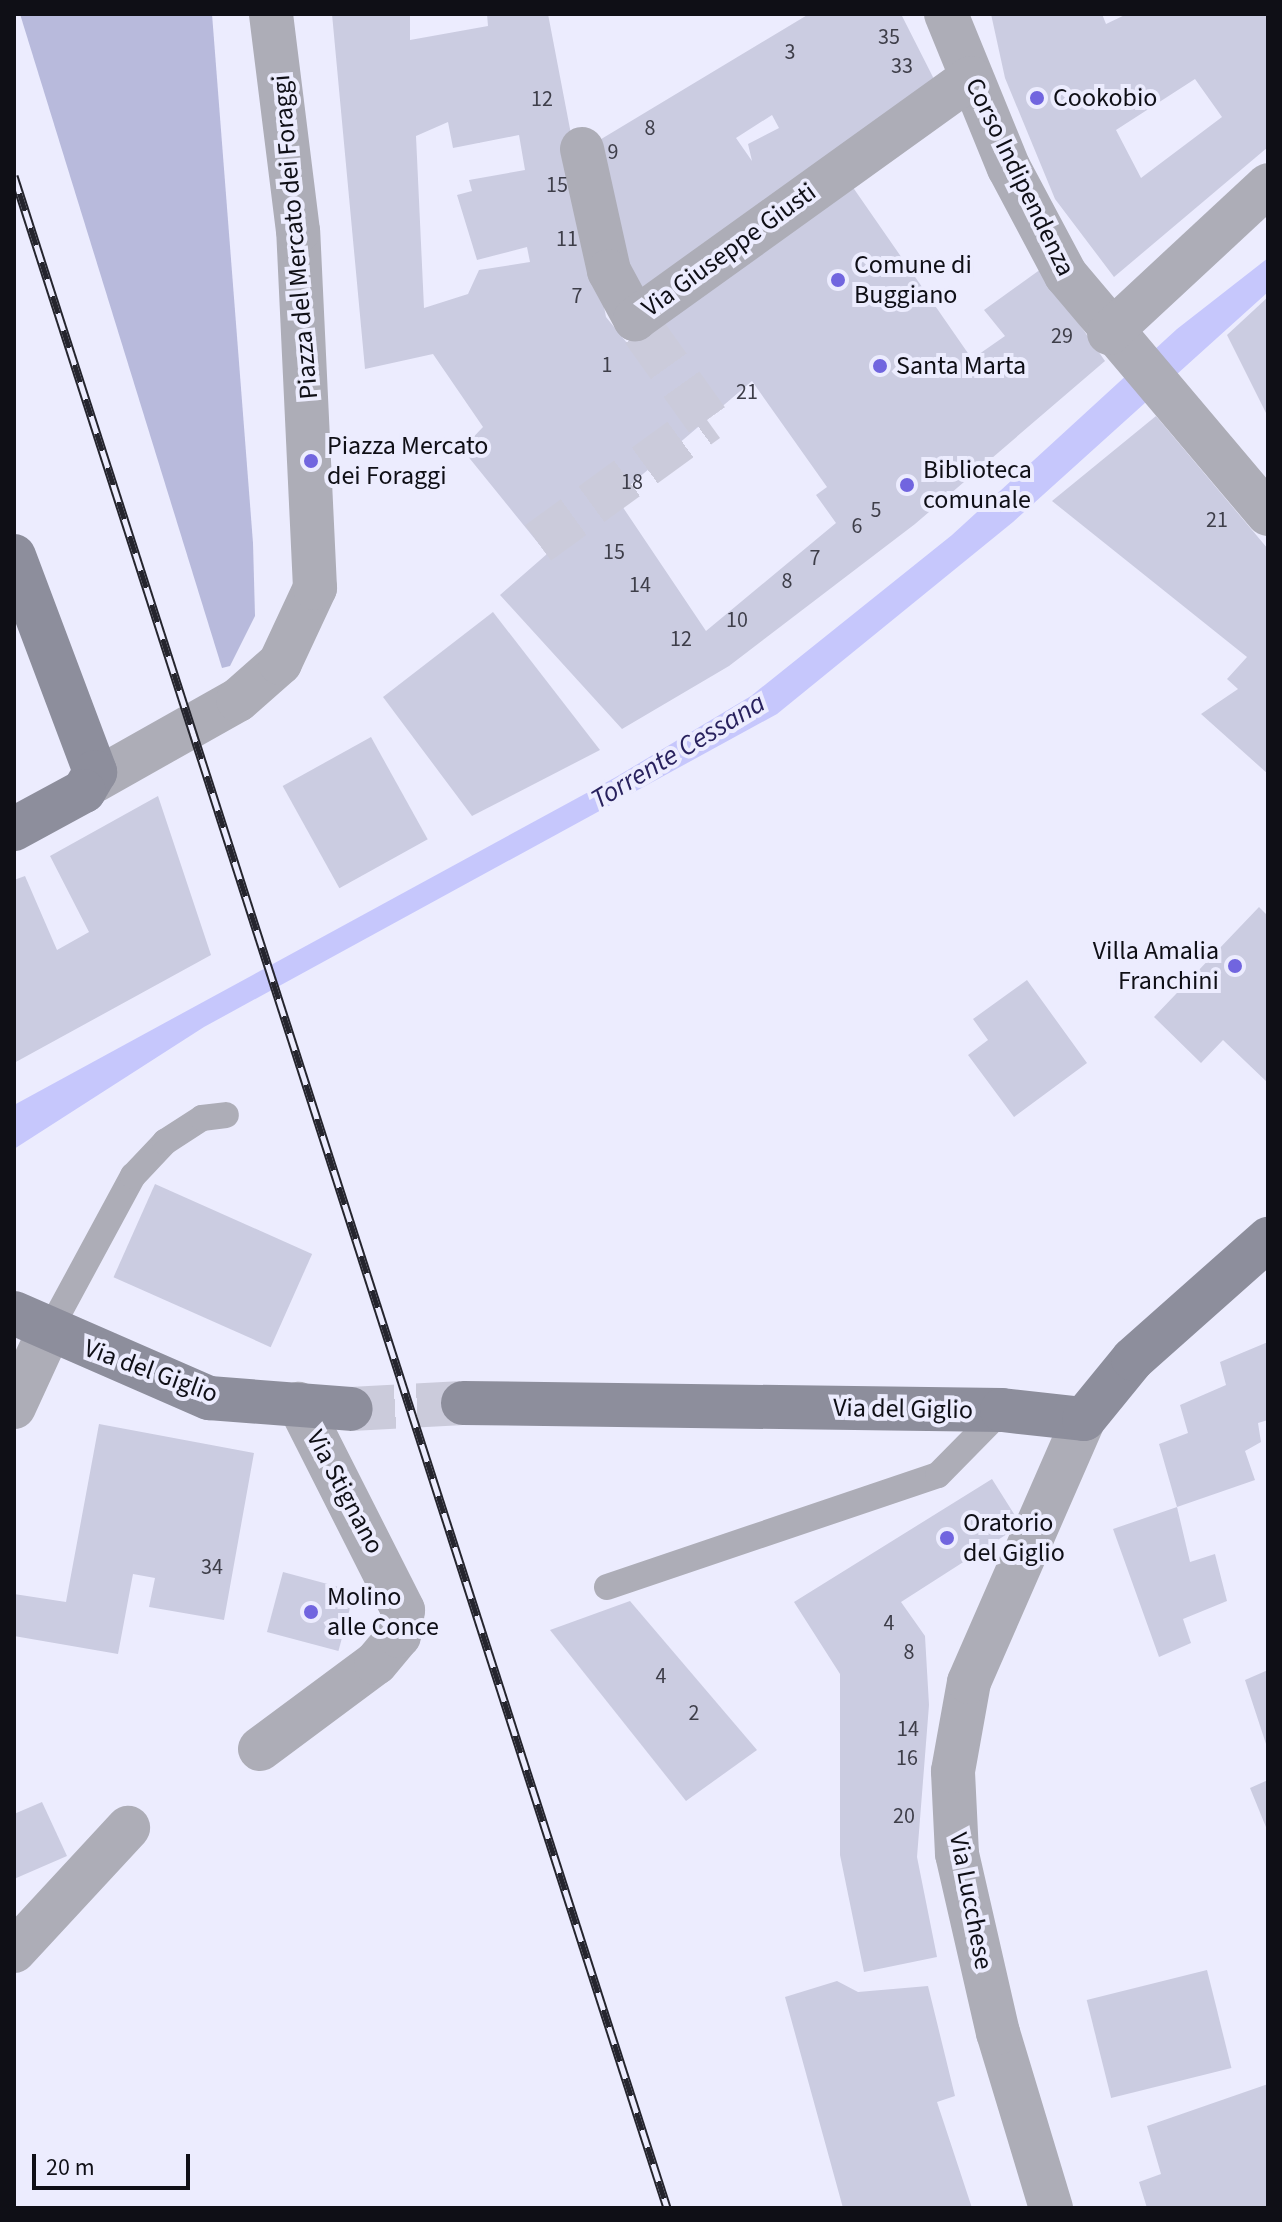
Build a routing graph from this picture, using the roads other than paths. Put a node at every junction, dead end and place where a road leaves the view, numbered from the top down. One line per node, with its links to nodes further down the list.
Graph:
1 (271, 14): 9 (street, Piazza del Mercato dei Foraggi)
2 (946, 14): 3 (street, Corso Indipendenza)
3 (970, 78): 4 (street, Via Giuseppe Giusti); 6 (street, Corso Indipendenza)
4 (582, 149)
5 (1268, 185): 6 (street)
6 (1109, 333): 7 (street, Corso Indipendenza)
7 (1268, 514)
8 (14, 556): 9 (street)
9 (94, 781): 10 (street)
10 (14, 829)
11 (226, 1115): 13 (lane)
12 (1268, 1239): 19 (street)
13 (31, 1323): 15 (street, Via del Giglio); 16 (street)
14 (463, 1403): 18 (street, Via del Giglio)
15 (299, 1404): 17 (street, Via del Giglio); 21 (street, Via Stignano)
16 (14, 1407)
17 (351, 1409)
18 (1002, 1410): 19 (street, Via del Giglio); 20 (lane)
19 (1084, 1419): 24 (street, Via Lucchese)
20 (607, 1587)
21 (260, 1749)
22 (128, 1828): 23 (street)
23 (14, 1951)
24 (1051, 2208)

